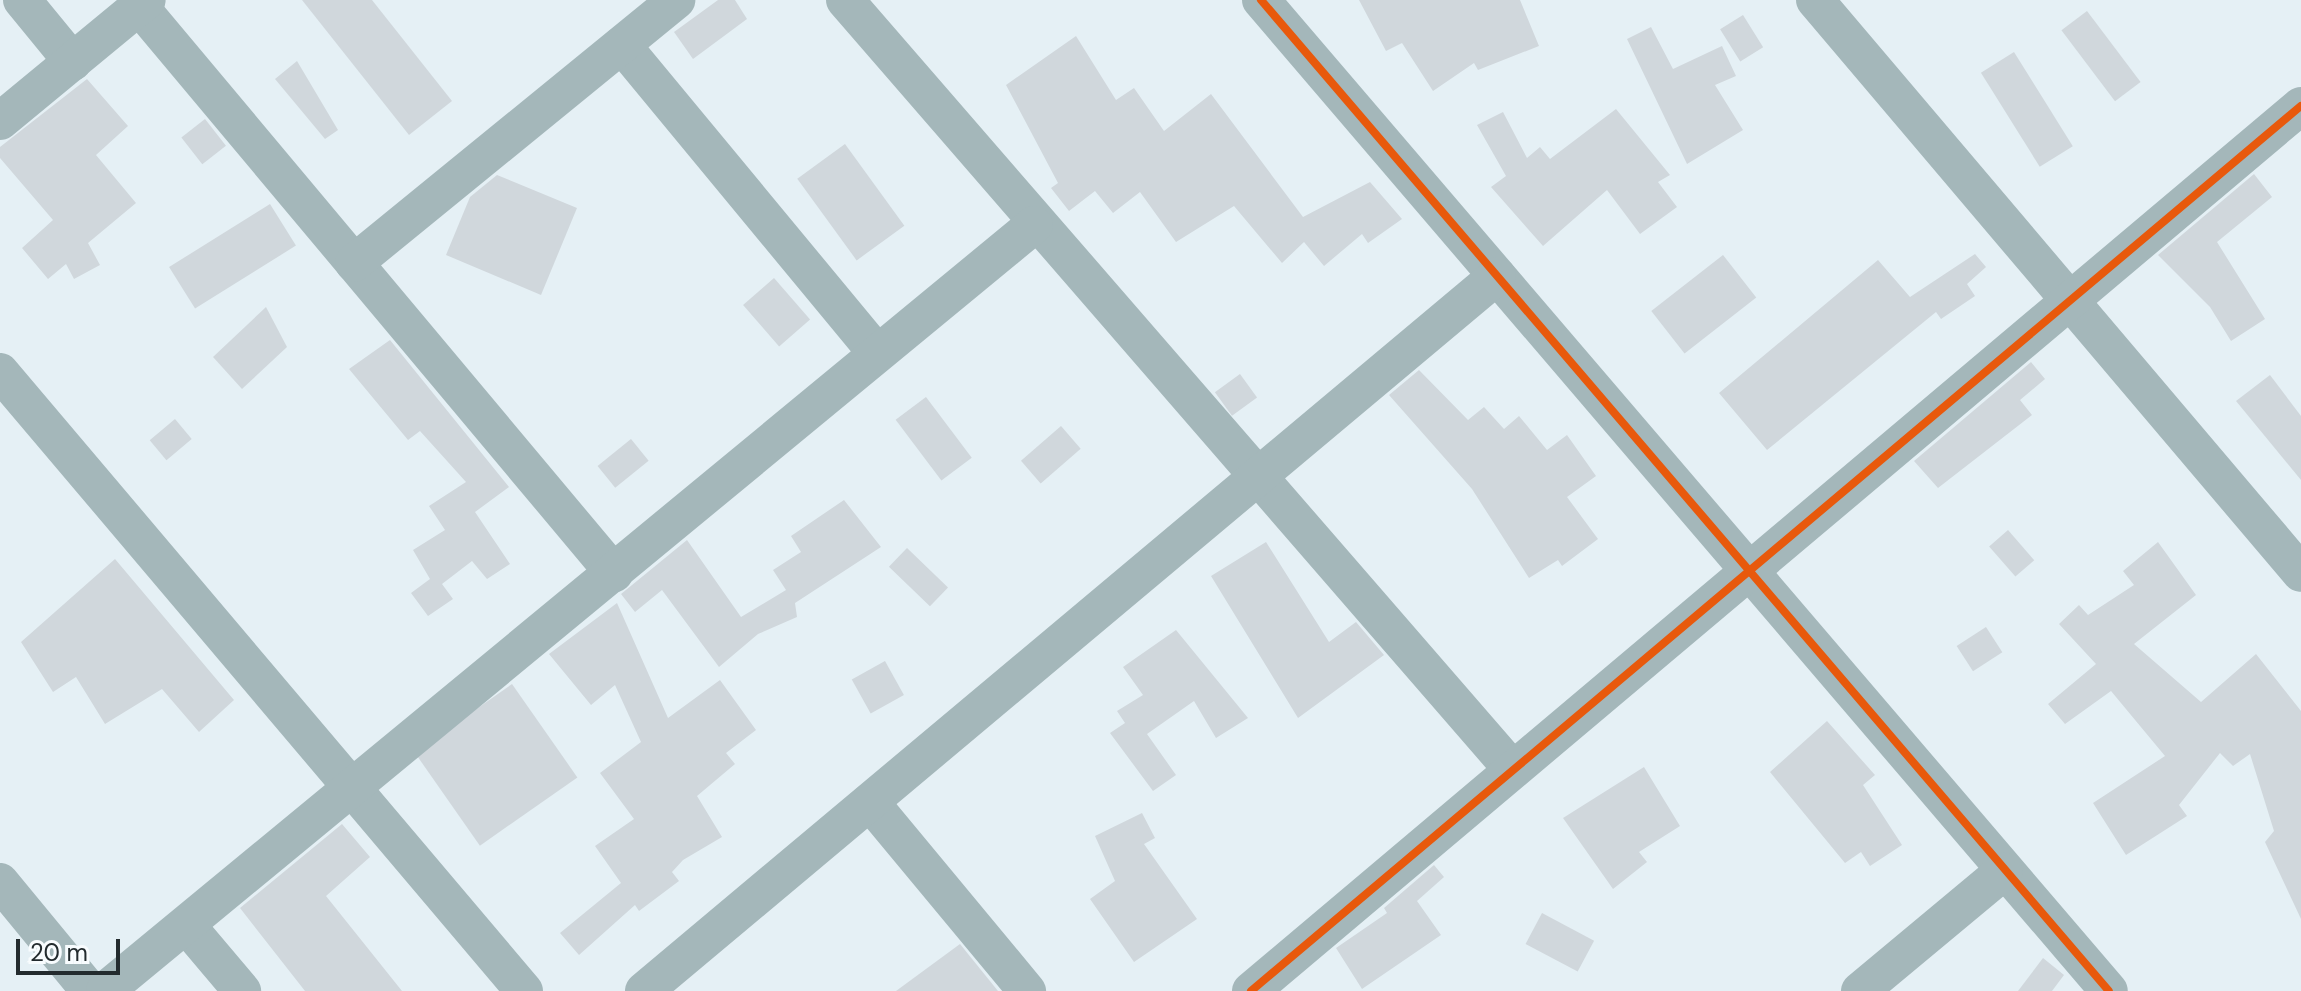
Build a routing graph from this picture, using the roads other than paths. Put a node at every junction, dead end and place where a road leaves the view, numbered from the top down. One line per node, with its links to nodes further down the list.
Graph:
1 (22, 0): 8 (street)
2 (676, 0): 7 (street)
3 (845, 0): 11 (street)
4 (1815, 0): 14 (street)
5 (143, 3): 8 (street); 12 (street)
6 (1277, 5): 13 (street)
7 (622, 45): 12 (street); 15 (street)
8 (73, 62): 10 (street)
9 (2298, 115): 14 (street)
10 (0, 121)
11 (1034, 225): 15 (street); 17 (street)
12 (354, 263): 19 (street)
13 (1497, 276): 17 (street); 18 (street)
14 (2071, 299): 18 (street); 20 (street)
15 (877, 353): 19 (street)
16 (0, 372): 22 (street)
17 (1259, 477): 21 (street); 23 (street)
18 (1745, 571): 21 (street); 24 (street)
19 (614, 573): 22 (street)
20 (2301, 573)
21 (1512, 769): 33 (street)
22 (351, 789): 26 (street); 30 (street)
23 (870, 802): 31 (street); 32 (street)
24 (2004, 871): 34 (street); 35 (street)
25 (0, 882): 27 (street)
26 (188, 927): 28 (street); 29 (street)
27 (90, 991)
28 (105, 991)
29 (242, 991)
30 (524, 991)
31 (644, 991)
32 (1027, 991)
33 (1251, 991)
34 (1860, 991)
35 (2109, 991)

